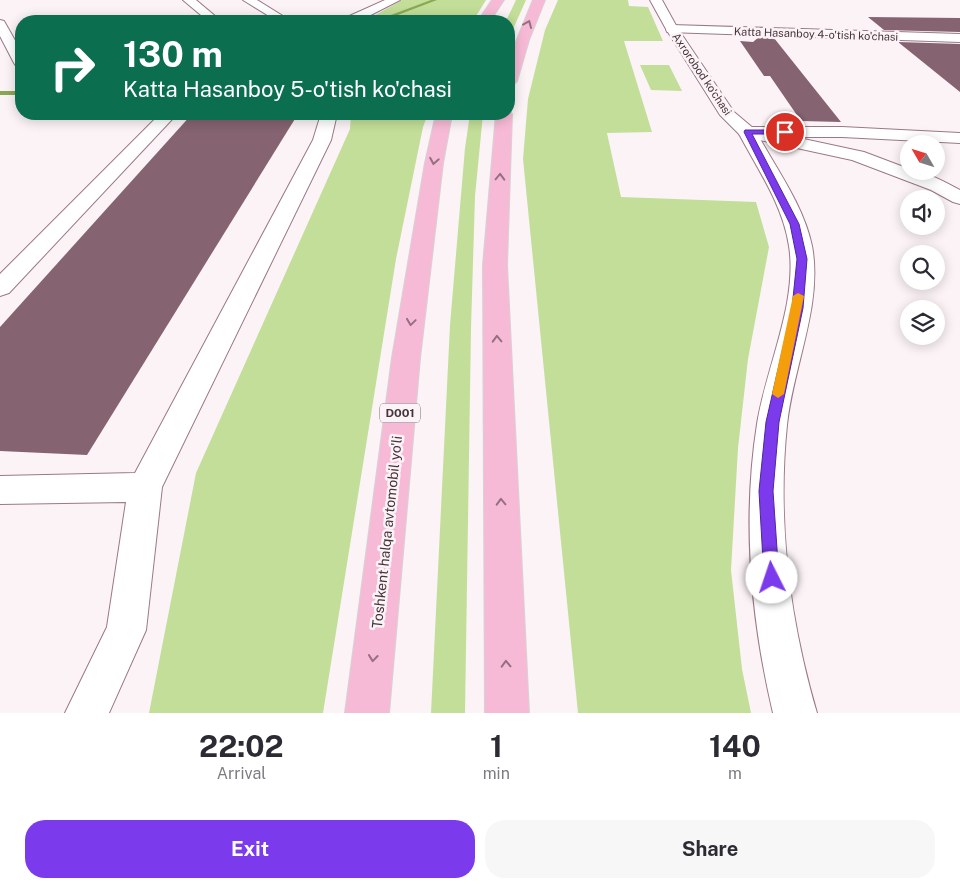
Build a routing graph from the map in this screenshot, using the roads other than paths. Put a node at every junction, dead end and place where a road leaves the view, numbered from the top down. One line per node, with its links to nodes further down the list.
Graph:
1 (189, 0): 7 (street)
2 (249, 0): 8 (street)
3 (394, 0): 9 (street)
4 (498, 0): 10 (highway)
5 (539, 0): 15 (highway, one-way to 5)
6 (656, 0): 12 (street, Axrorobod ko'chasi)
7 (208, 15)
8 (275, 15)
9 (362, 15)
10 (488, 15)
11 (0, 24): 14 (street)
12 (672, 30): 13 (street, Katta Hasanboy 4-o'tish ko'chasi); 20 (street, Axrorobod ko'chasi)
13 (960, 38)
14 (15, 52)
15 (515, 62)
16 (163, 120): 23 (street)
17 (327, 120): 24 (street)
18 (443, 120): 27 (highway, Toshkent halqa avtomobil yo'li / D001, one-way to 27)
19 (504, 120): 28 (highway, one-way to 19)
20 (747, 132): 21 (street); 22 (street, Axrorobod ko'chasi); 29 (street)
21 (960, 138)
22 (960, 198)
23 (0, 288)
24 (145, 487): 25 (street); 26 (street)
25 (2, 493)
26 (86, 713)
27 (367, 713)
28 (507, 713)
29 (795, 713)

